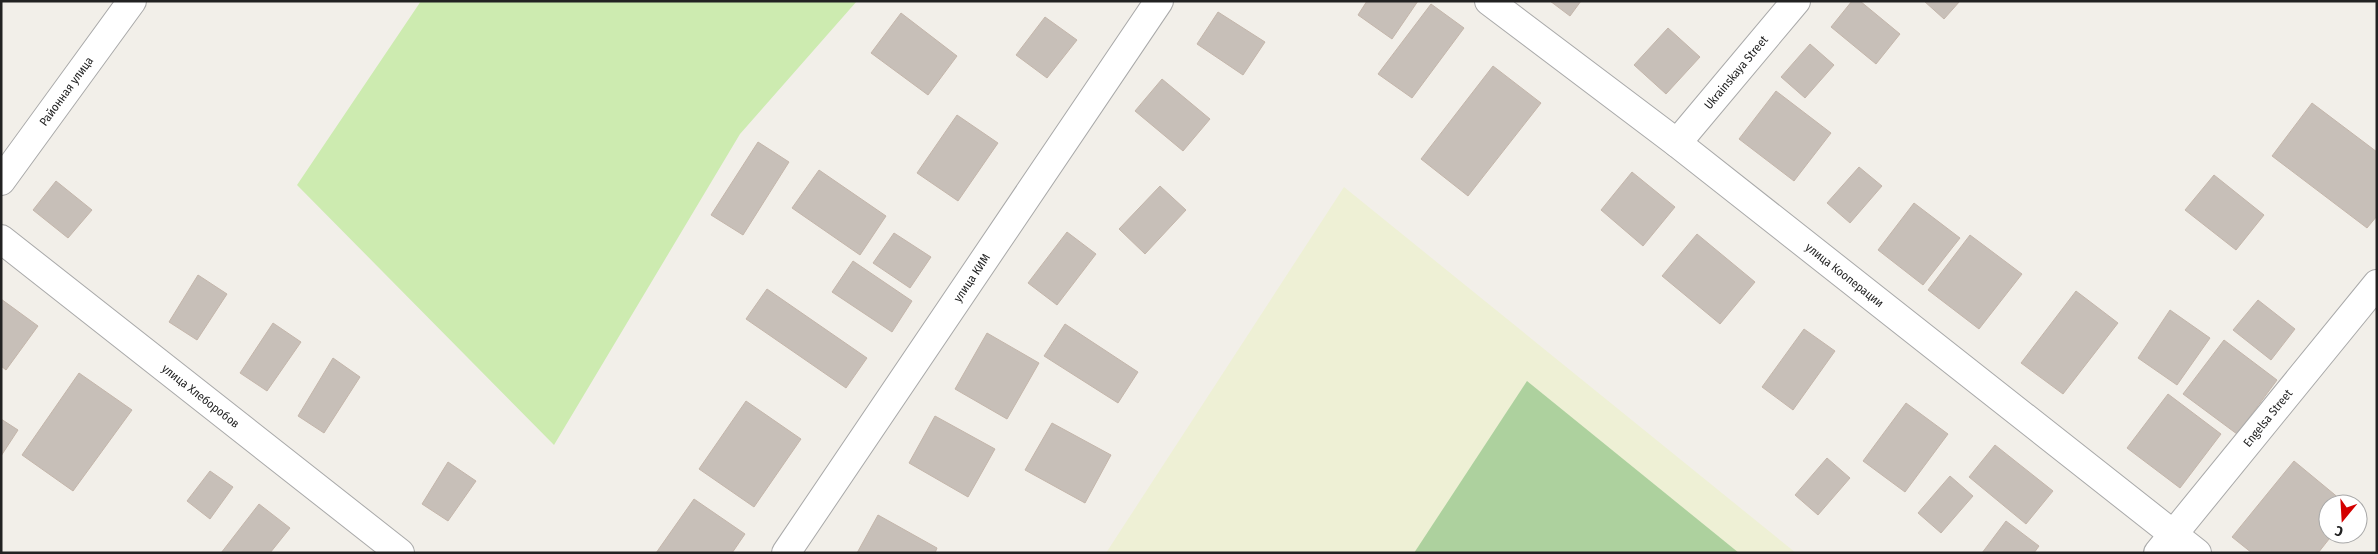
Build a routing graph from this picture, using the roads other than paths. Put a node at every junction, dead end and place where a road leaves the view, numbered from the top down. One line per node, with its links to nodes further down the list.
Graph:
1 (132, 1): 6 (street, Районная улица)
2 (1159, 1): 11 (street, улица КИМ)
3 (1489, 1): 5 (street, улица Кооперации)
4 (1796, 1): 5 (street, Ukrainskaya Street)
5 (1677, 143): 9 (street, улица Кооперации)
6 (1, 181)
7 (1, 239): 10 (street, улица Хлеборобов)
8 (2377, 284): 9 (street, Engelsa Street)
9 (2165, 543): 12 (street, улица Кооперации)
10 (400, 553)
11 (786, 553)
12 (2197, 553)

